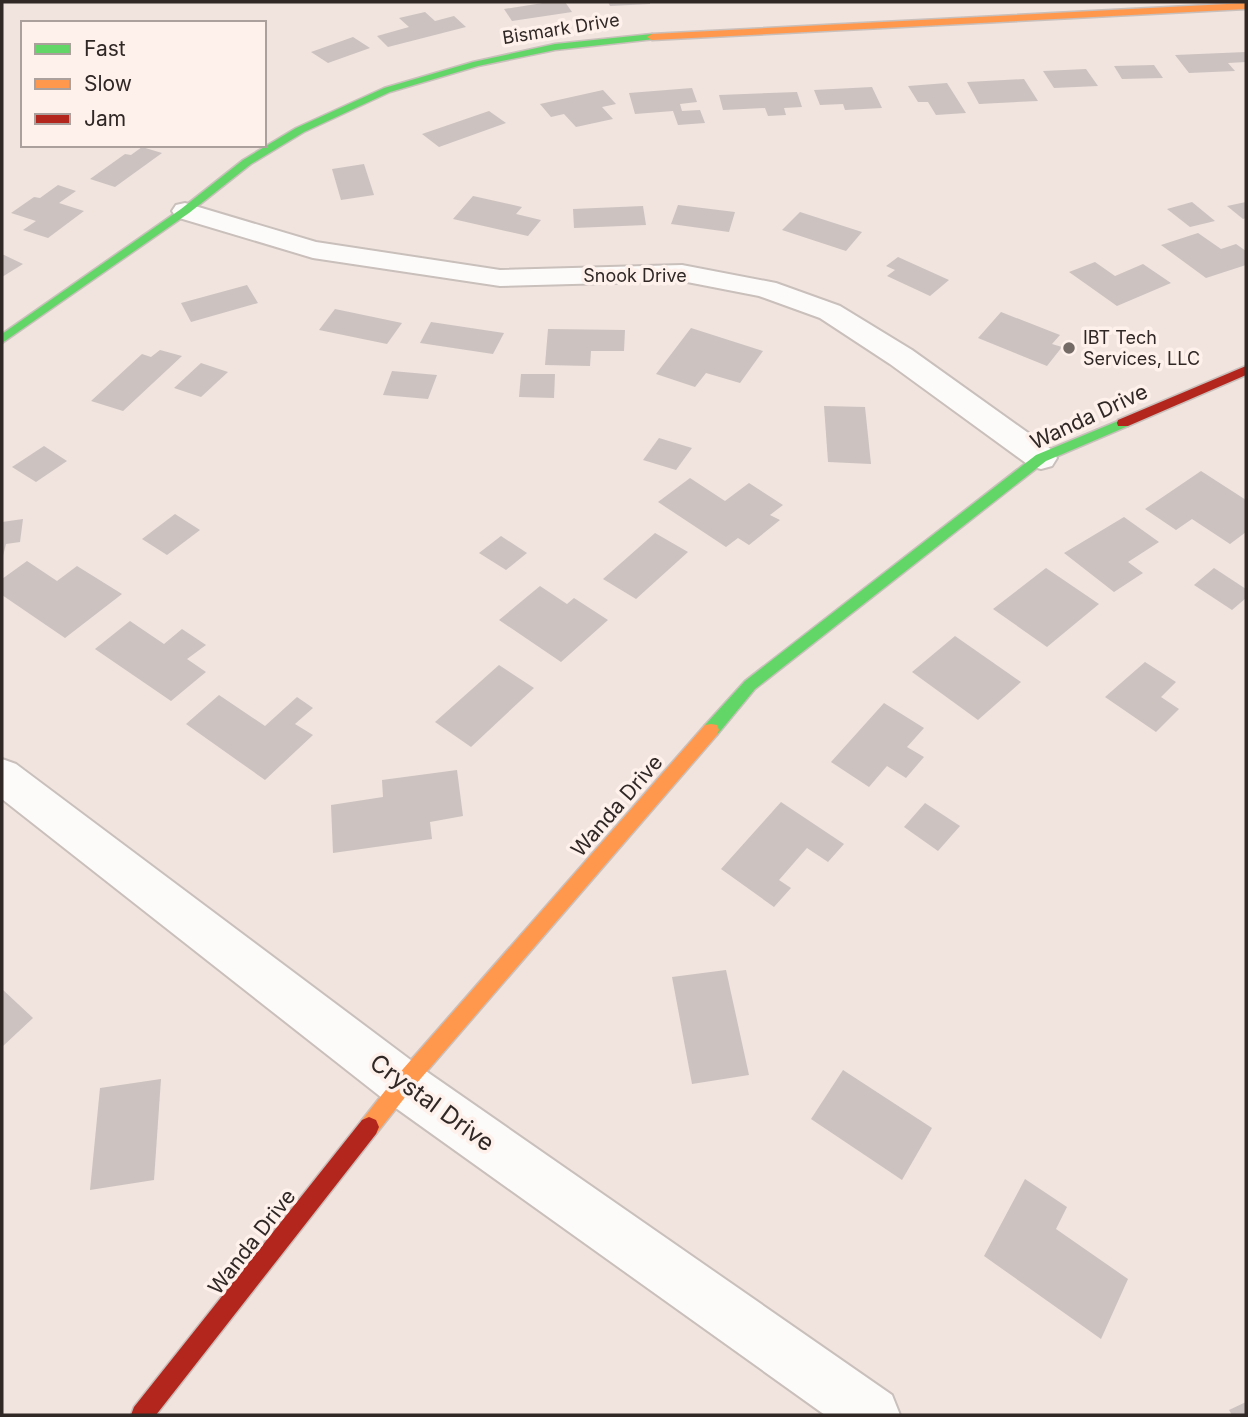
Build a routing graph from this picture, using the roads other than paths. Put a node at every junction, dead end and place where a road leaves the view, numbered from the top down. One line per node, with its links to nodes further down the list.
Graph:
1 (1246, 6): 2 (street, Bismark Drive)
2 (185, 211): 3 (street, Bismark Drive); 5 (street, Snook Drive)
3 (2, 339)
4 (1246, 370): 5 (street, Wanda Drive)
5 (1041, 458): 7 (street, Wanda Drive)
6 (2, 776): 7 (street, Crystal Drive)
7 (403, 1084): 8 (street, Wanda Drive); 9 (street, Crystal Drive)
8 (142, 1415)
9 (872, 1415)

